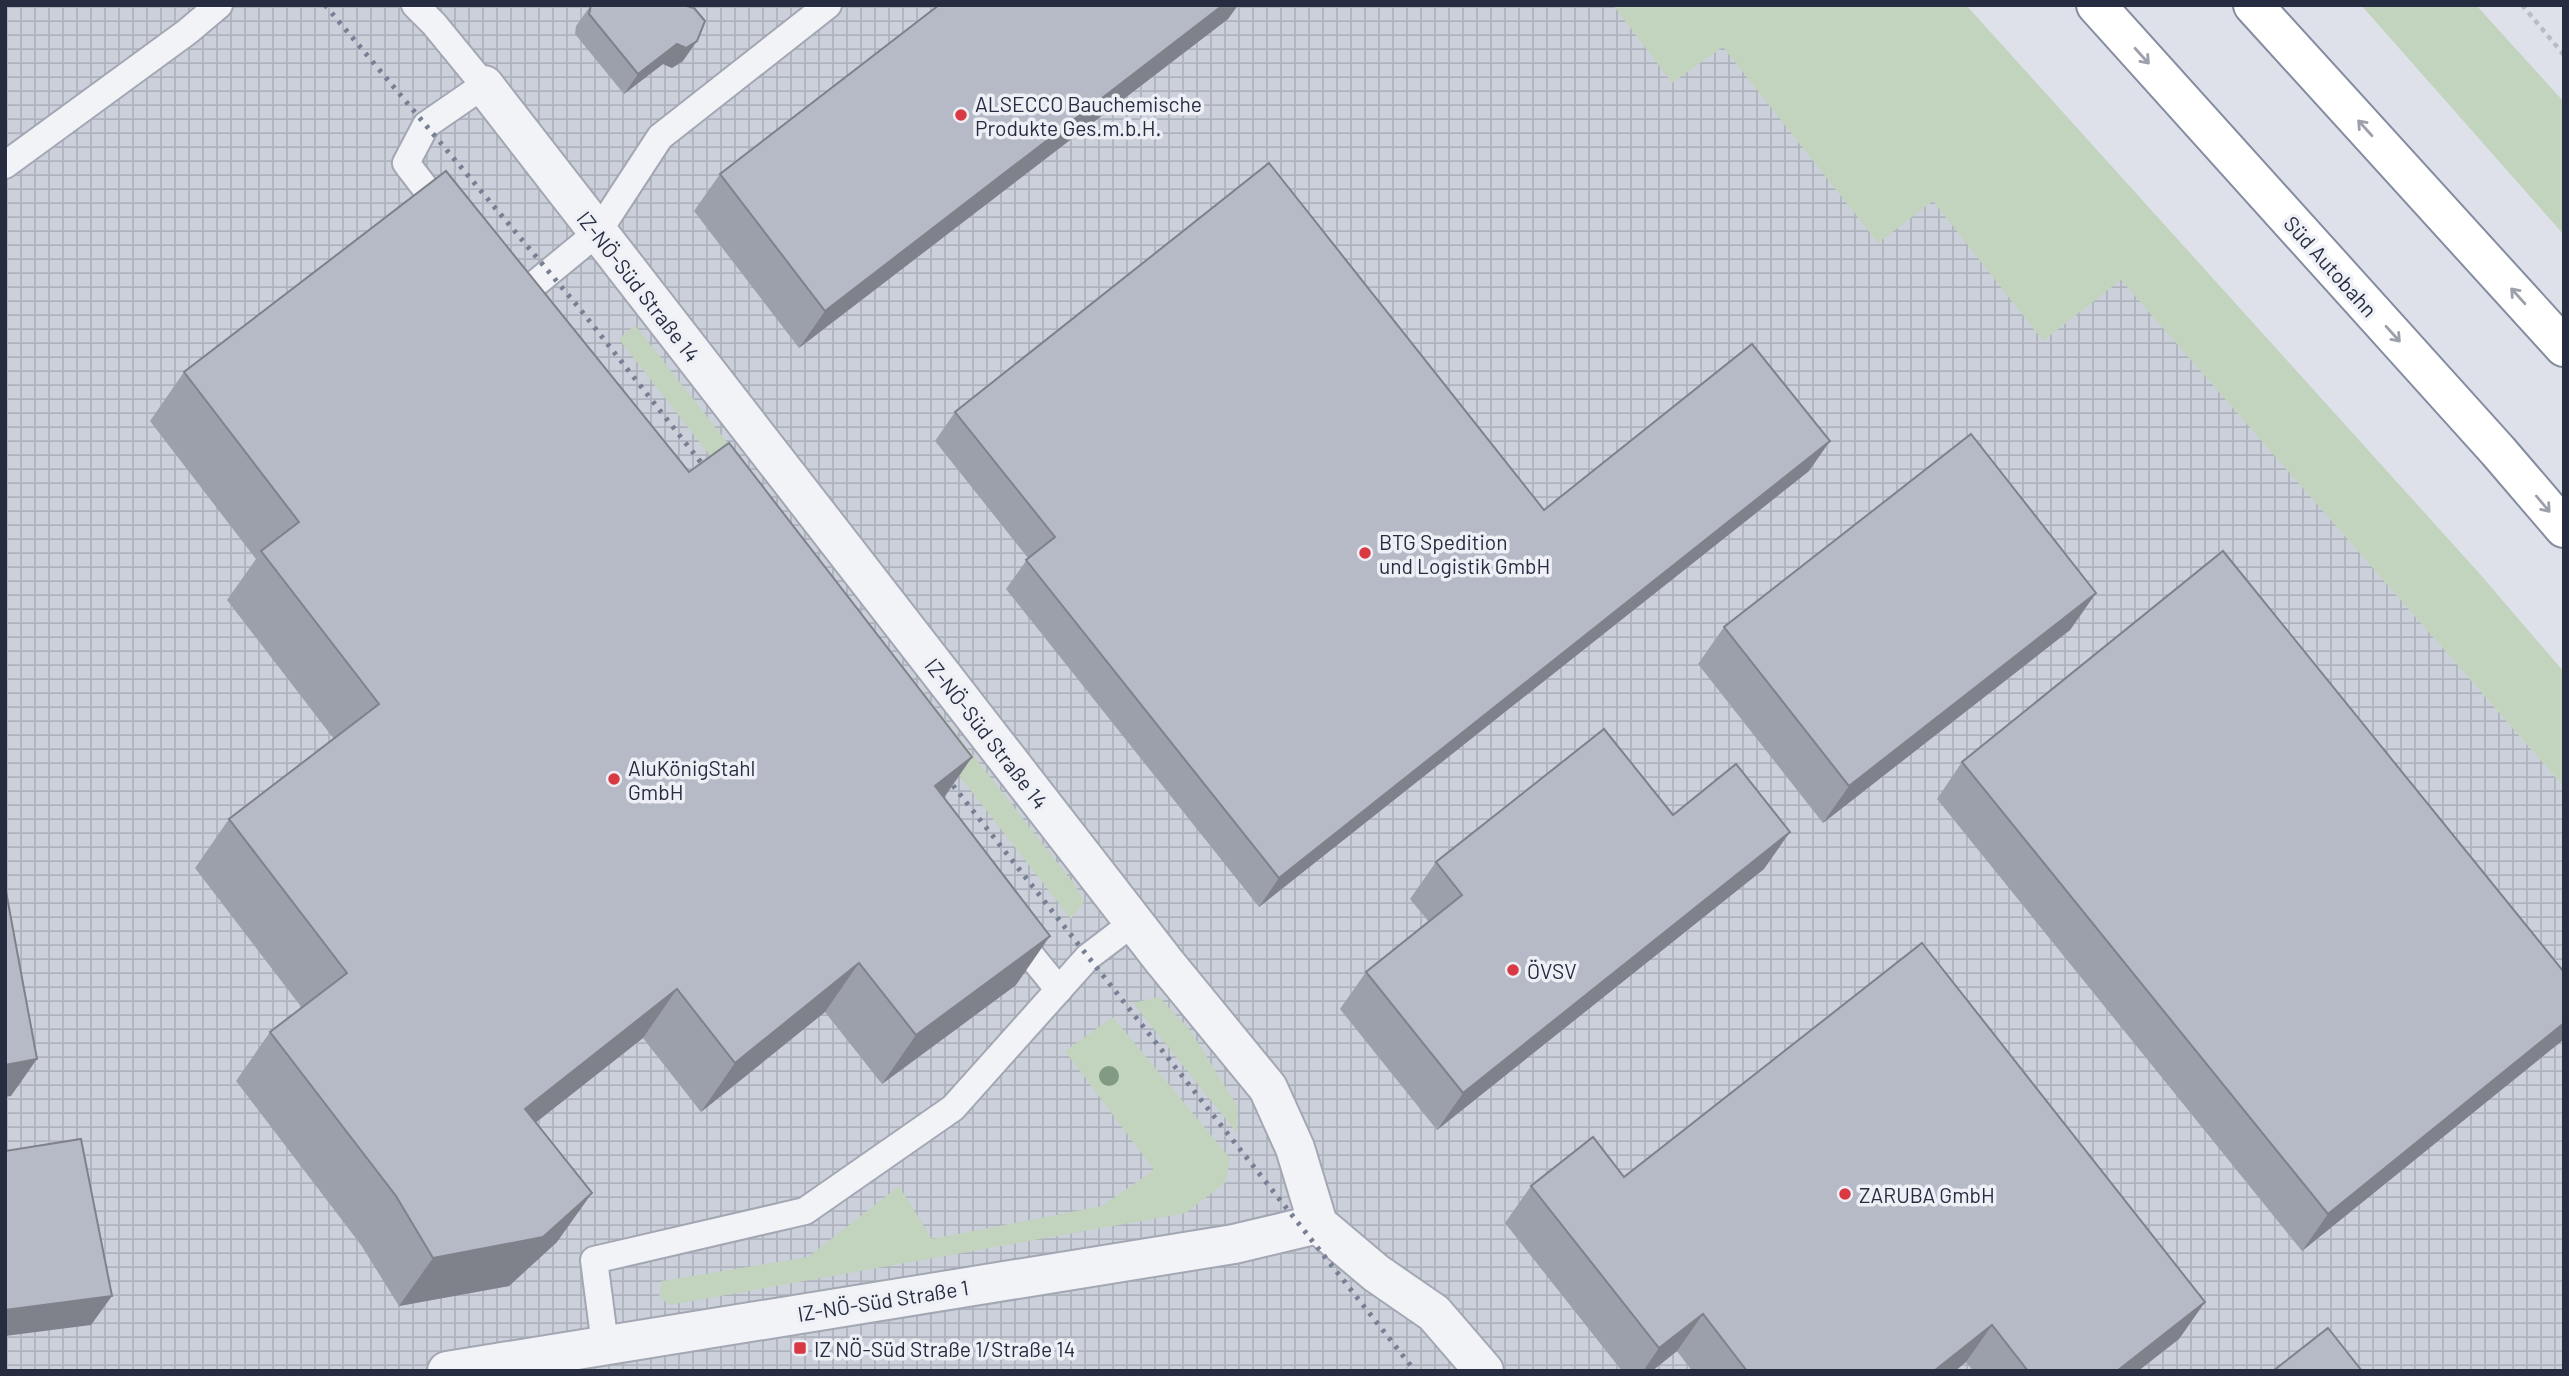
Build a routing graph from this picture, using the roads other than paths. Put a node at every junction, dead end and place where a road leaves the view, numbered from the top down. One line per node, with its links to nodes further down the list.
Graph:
1 (219, 5): 7 (lane)
2 (415, 5): 6 (lane)
3 (828, 5): 8 (lane)
4 (2096, 5): 14 (highway, Süd Autobahn, one-way to 14)
5 (2253, 5): 13 (highway, one-way to 5)
6 (484, 85): 8 (street, IZ-NÖ-Süd Straße 14); 9 (lane)
7 (5, 165)
8 (598, 232): 11 (lane); 16 (street, IZ-NÖ-Süd Straße 14)
9 (464, 237)
10 (496, 280): 11 (lane)
11 (513, 302): 12 (lane)
12 (529, 322)
13 (2564, 347)
14 (2564, 528)
15 (999, 916): 17 (lane)
16 (1134, 922): 17 (lane); 18 (street, IZ-NÖ-Süd Straße 14)
17 (1059, 990): 19 (lane)
18 (1318, 1224): 19 (street, IZ-NÖ-Süd Straße 1); 21 (street)
19 (596, 1355): 20 (street, IZ-NÖ-Süd Straße 1)
20 (447, 1371)
21 (1484, 1371)

